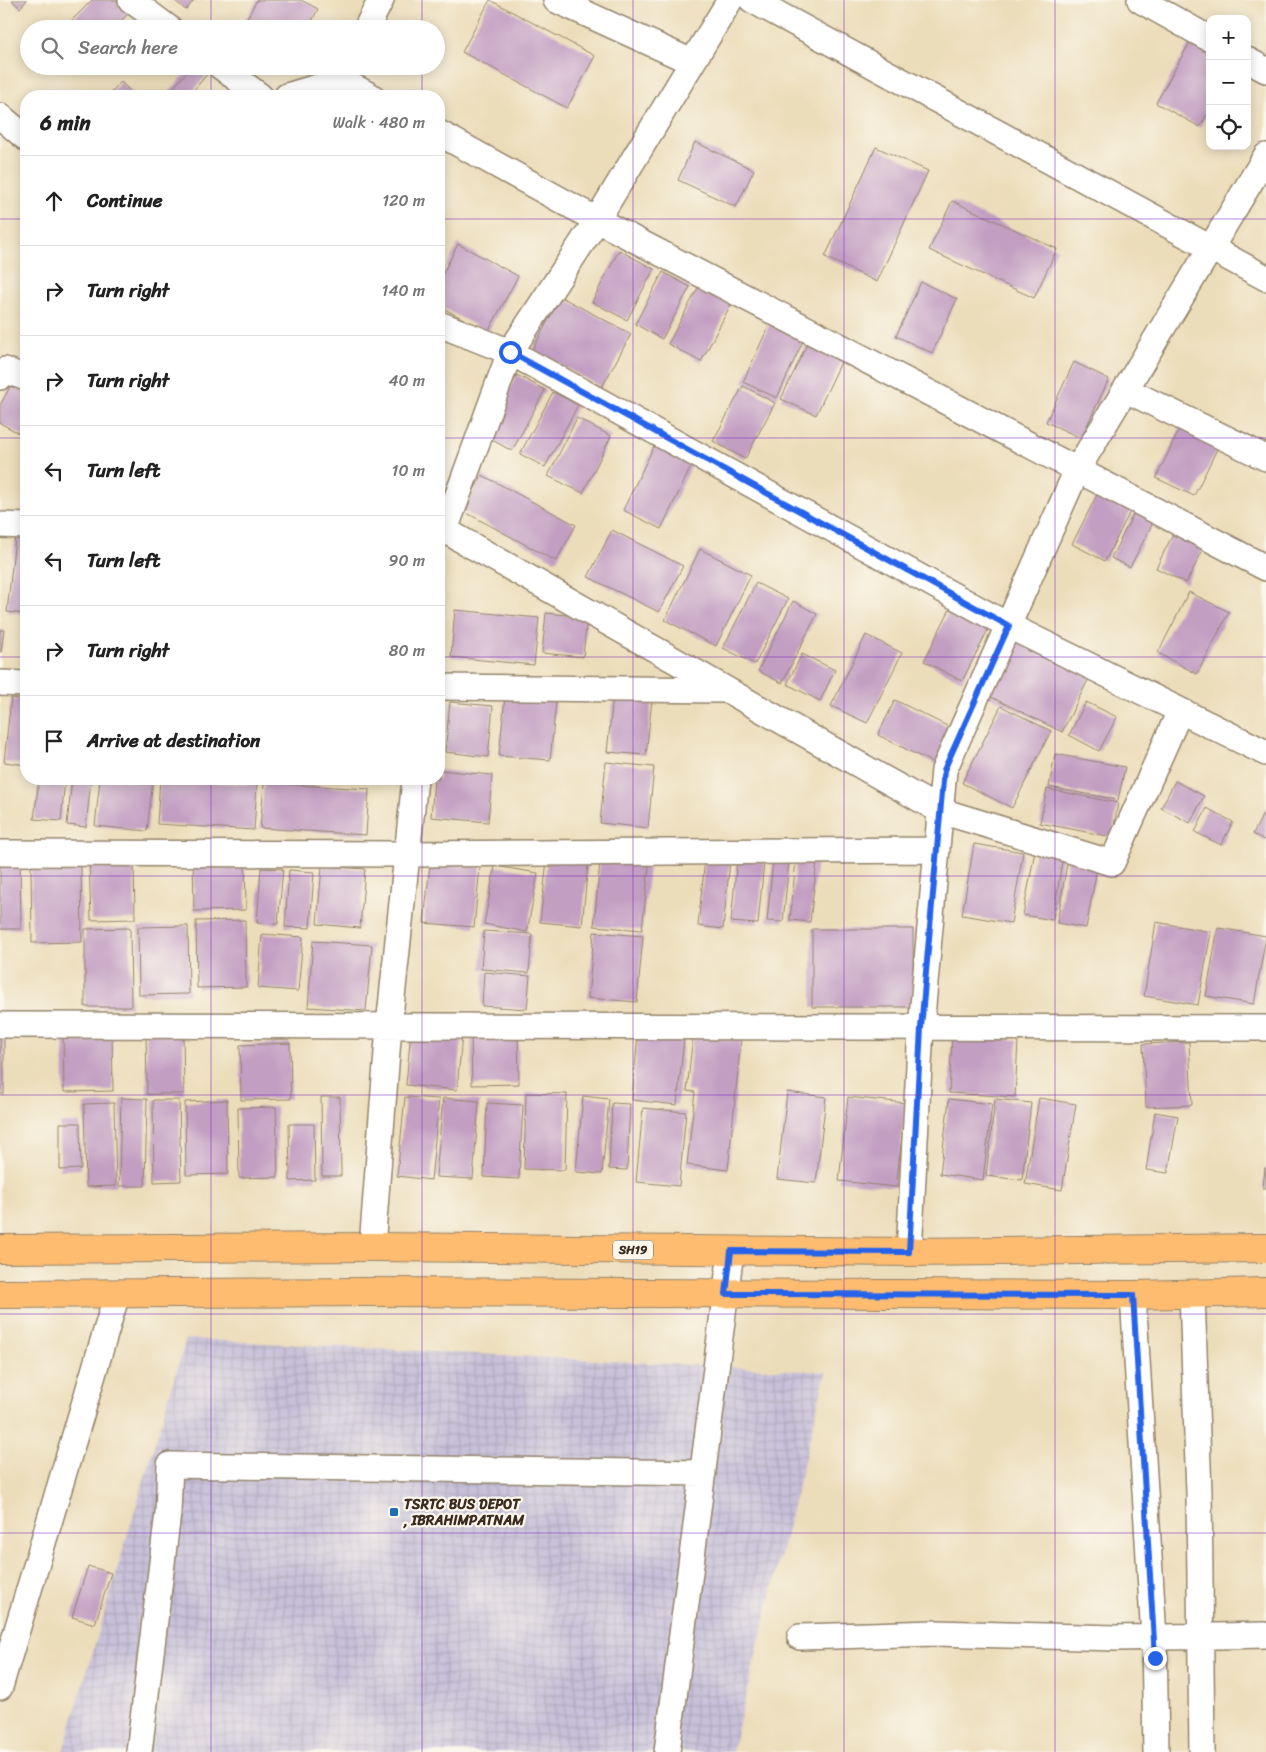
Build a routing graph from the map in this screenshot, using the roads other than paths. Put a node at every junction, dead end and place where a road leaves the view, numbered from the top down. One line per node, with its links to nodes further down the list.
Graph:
1 (131, 0): 7 (street)
2 (381, 0): 8 (street)
3 (556, 0): 10 (street)
4 (730, 0): 10 (street)
5 (752, 0): 24 (street)
6 (1140, 0): 9 (street)
7 (158, 20)
8 (371, 20)
9 (1206, 37)
10 (692, 62): 23 (street)
11 (1251, 62): 12 (street)
12 (1266, 70)
13 (232, 75): 16 (street)
14 (339, 75): 17 (street)
15 (346, 75): 18 (street)
16 (252, 90)
17 (302, 90)
18 (364, 90)
19 (0, 116): 20 (street)
20 (20, 133)
21 (445, 136): 23 (street)
22 (1266, 156): 24 (street)
23 (597, 220): 27 (street); 32 (street)
24 (1211, 248): 25 (street); 30 (street)
25 (1266, 278)
26 (445, 326): 27 (street)
27 (510, 352): 33 (street); 38 (street)
28 (20, 376): 29 (street)
29 (0, 377)
30 (1126, 390): 31 (street); 32 (street)
31 (1266, 458)
32 (1078, 470): 37 (street); 38 (street)
33 (445, 521)
34 (0, 525): 35 (street)
35 (20, 526)
36 (445, 533): 42 (street)
37 (1266, 568)
38 (1009, 626): 43 (street); 46 (street)
39 (0, 683): 40 (street)
40 (20, 684)
41 (445, 687): 42 (street)
42 (728, 690): 46 (street)
43 (1180, 711): 44 (street); 46 (street)
44 (1266, 753)
45 (414, 785): 49 (street)
46 (941, 810): 47 (street)
47 (937, 850): 49 (street); 52 (street)
48 (0, 853): 49 (street)
49 (407, 854): 51 (street)
50 (0, 1025): 51 (street)
51 (389, 1026): 52 (street); 54 (street)
52 (921, 1028): 53 (street); 58 (street)
53 (1266, 1028)
54 (372, 1247): 56 (main road, SH19); 57 (main road, SH19)
55 (1266, 1248): 58 (main road, SH19)
56 (0, 1249)
57 (731, 1251): 58 (main road, SH19); 62 (street)
58 (909, 1252)
59 (1266, 1292): 63 (main road)
60 (0, 1294): 61 (main road)
61 (117, 1294): 62 (main road); 70 (street)
62 (726, 1294): 64 (main road); 65 (street)
63 (1192, 1294): 64 (main road); 67 (street)
64 (1133, 1295): 69 (street)
65 (703, 1473): 71 (street); 72 (street)
66 (1266, 1635): 67 (street)
67 (1201, 1636): 69 (street); 74 (street)
68 (800, 1637): 69 (street)
69 (1154, 1638): 73 (street)
70 (0, 1687)
71 (139, 1752)
72 (667, 1752)
73 (1156, 1752)
74 (1202, 1752)

